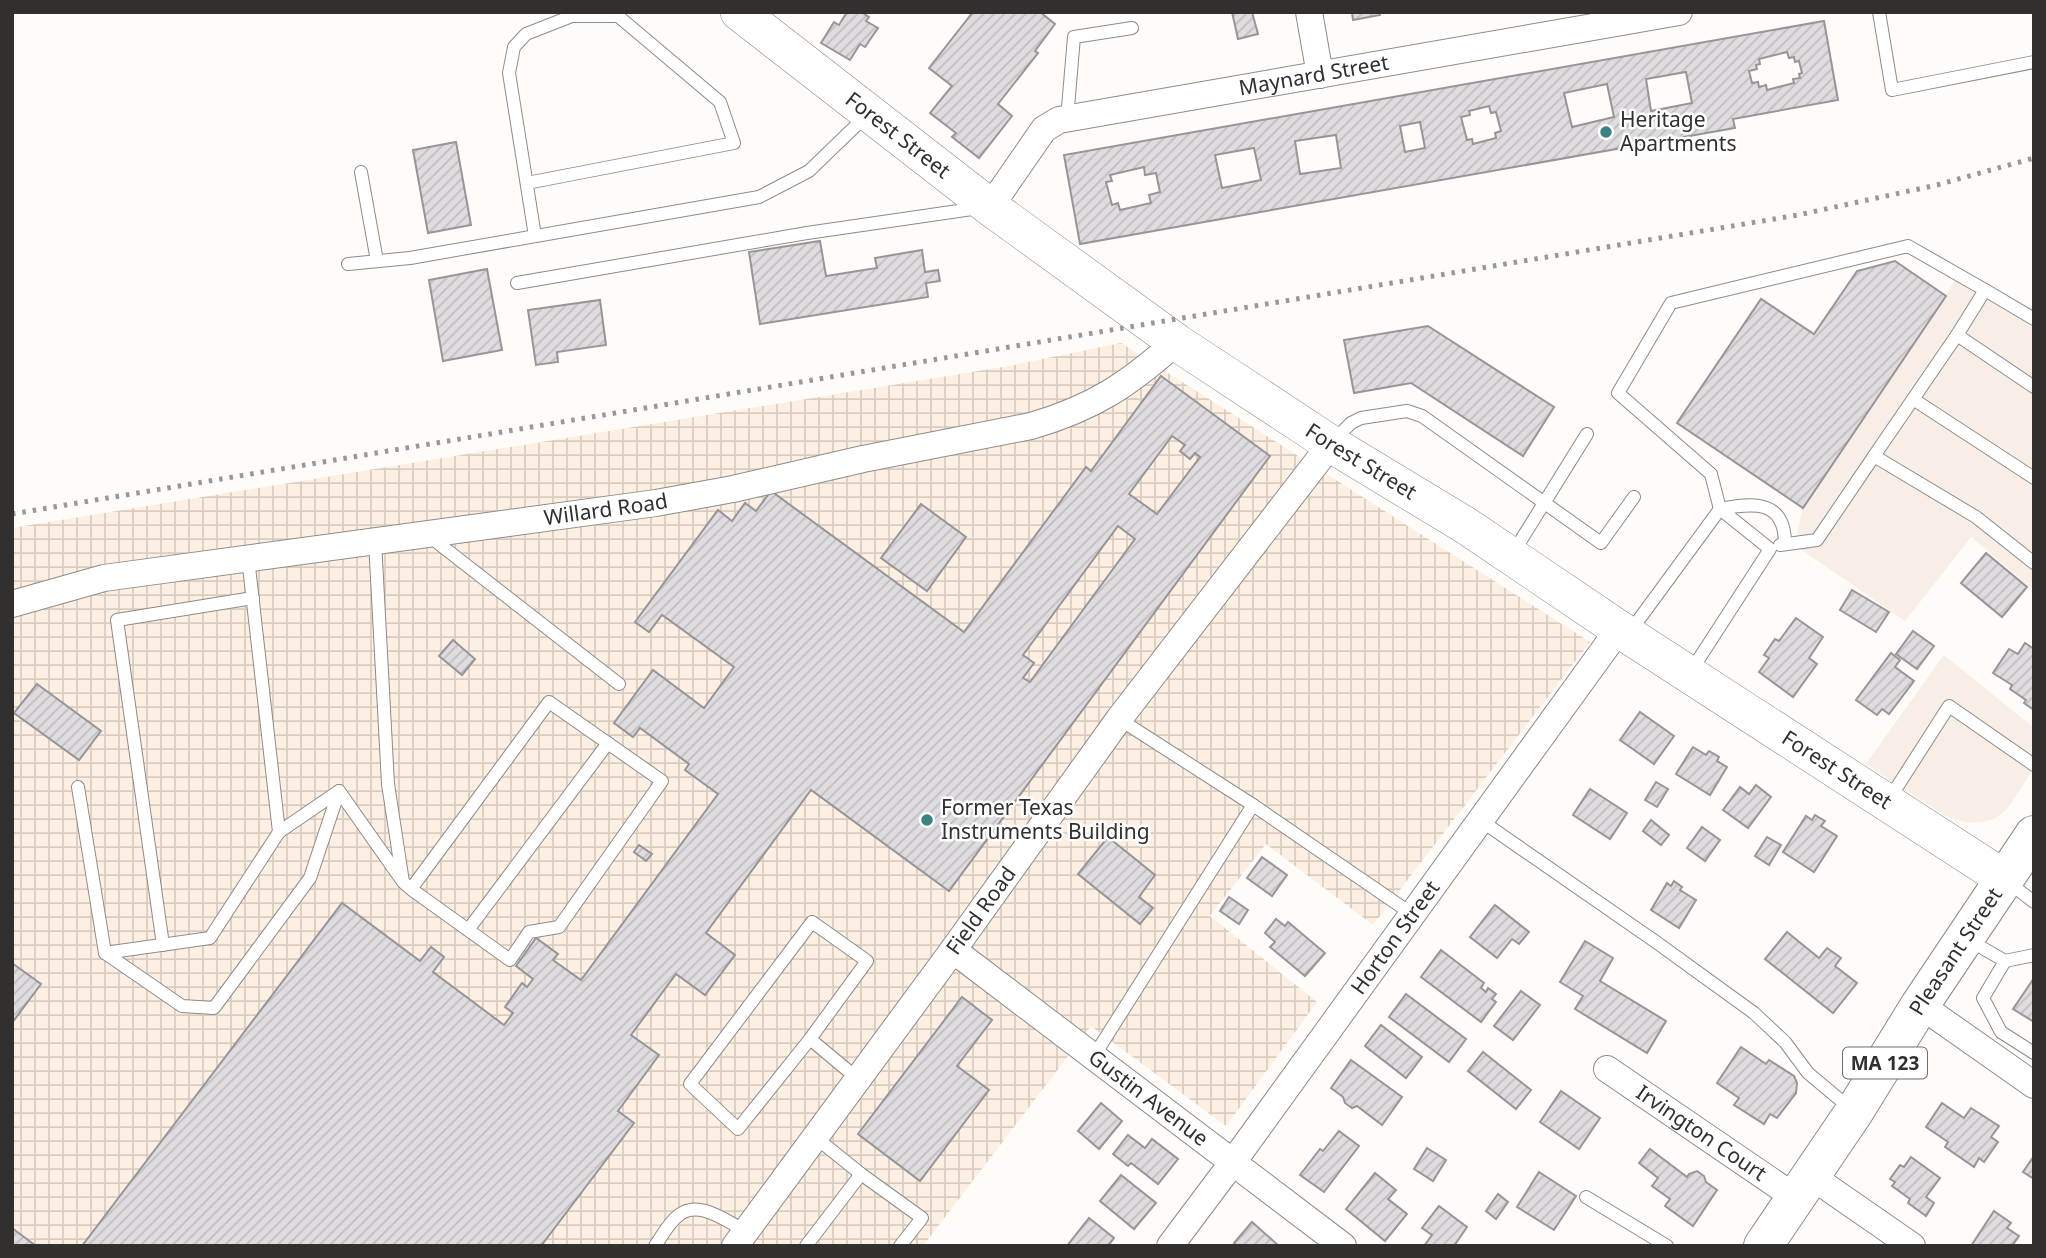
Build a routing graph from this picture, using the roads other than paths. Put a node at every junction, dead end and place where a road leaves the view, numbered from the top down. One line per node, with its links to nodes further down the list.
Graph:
1 (738, 12): 8 (main road, Forest Street)
2 (1310, 12): 7 (street)
3 (1679, 12): 7 (street, Maynard Street)
4 (1879, 12): 6 (lane)
5 (1132, 28): 9 (lane)
6 (2034, 62)
7 (1320, 75): 9 (street, Maynard Street)
8 (868, 113): 12 (main road, Forest Street); 13 (lane)
9 (1067, 119): 12 (street, Maynard Street)
10 (361, 172): 14 (lane)
11 (527, 183): 11 (lane); 13 (lane)
12 (990, 206): 16 (lane); 20 (main road, Forest Street)
13 (535, 236): 14 (lane)
14 (377, 261): 15 (lane)
15 (348, 264)
16 (517, 283)
17 (1985, 290): 18 (lane); 19 (lane); 29 (lane)
18 (2034, 319)
19 (1957, 335): 21 (lane); 22 (lane)
20 (1176, 342): 24 (main road, Forest Street); 30 (street, Willard Road)
21 (2034, 387)
22 (1913, 399): 25 (lane); 26 (lane)
23 (1587, 434): 28 (lane)
24 (1331, 444): 28 (lane); 34 (main road, Forest Street); 42 (street, Field Road)
25 (1874, 456): 32 (lane); 36 (lane)
26 (2034, 478)
27 (1634, 497): 28 (lane)
28 (1544, 502): 34 (lane)
29 (1720, 509): 32 (lane); 33 (lane); 39 (lane)
30 (426, 534): 31 (street, Willard Road); 41 (lane)
31 (376, 541): 35 (street, Willard Road); 52 (lane)
32 (1785, 542): 33 (lane)
33 (1770, 549): 40 (lane)
34 (1511, 556): 39 (main road, Forest Street)
35 (248, 558): 37 (lane); 38 (street, Willard Road)
36 (2034, 563)
37 (253, 598): 50 (lane); 57 (lane)
38 (12, 604)
39 (1623, 632): 40 (main road, Forest Street); 49 (street, Horton Street)
40 (1689, 674): 47 (main road, Forest Street)
41 (619, 684)
42 (1119, 719): 48 (lane); 58 (street, Field Road)
43 (608, 743): 52 (lane); 55 (lane); 55 (lane)
44 (2034, 765): 47 (lane)
45 (78, 787): 59 (lane)
46 (339, 791): 50 (lane); 52 (lane); 59 (lane)
47 (1887, 803): 53 (main road, Forest Street)
48 (1253, 805): 54 (lane); 65 (lane)
49 (1480, 820): 54 (street, Horton Street); 69 (lane)
50 (279, 832): 57 (lane)
51 (2034, 835): 53 (highway, Pleasant Street / MA 123)
52 (407, 886): 55 (lane)
53 (2020, 891): 56 (highway, Pleasant Street / MA 123)
54 (1412, 914): 71 (street, Horton Street)
55 (468, 930)
56 (1965, 938): 61 (lane); 62 (highway, Pleasant Street / MA 123)
57 (163, 945): 59 (lane)
58 (953, 950): 65 (street, Gustin Avenue); 67 (street, Field Road)
59 (105, 953)
60 (2034, 955): 61 (lane)
61 (2005, 961): 64 (lane)
62 (1920, 1005): 68 (street); 69 (highway, Pleasant Street / MA 123)
63 (810, 1039): 63 (lane); 67 (lane)
64 (2033, 1053): 68 (lane)
65 (1094, 1056): 71 (street, Gustin Avenue)
66 (1607, 1069): 73 (street, Irvington Court)
67 (858, 1079): 70 (street, Field Road)
68 (2026, 1080)
69 (1854, 1112): 73 (highway, Pleasant Street / MA 123)
70 (816, 1137): 72 (lane); 75 (street, Field Road)
71 (1233, 1161): 79 (street, Horton Street); 80 (street, Gustin Avenue)
72 (861, 1174): 77 (lane); 78 (lane)
73 (1803, 1187): 82 (highway, Pleasant Street / MA 123); 83 (street, Irvington Court)
74 (1586, 1196): 81 (lane)
75 (741, 1239): 76 (lane)
76 (654, 1246)
77 (807, 1246)
78 (900, 1246)
79 (1170, 1246)
80 (1343, 1246)
81 (1667, 1246)
82 (1763, 1246)
83 (1912, 1246)

